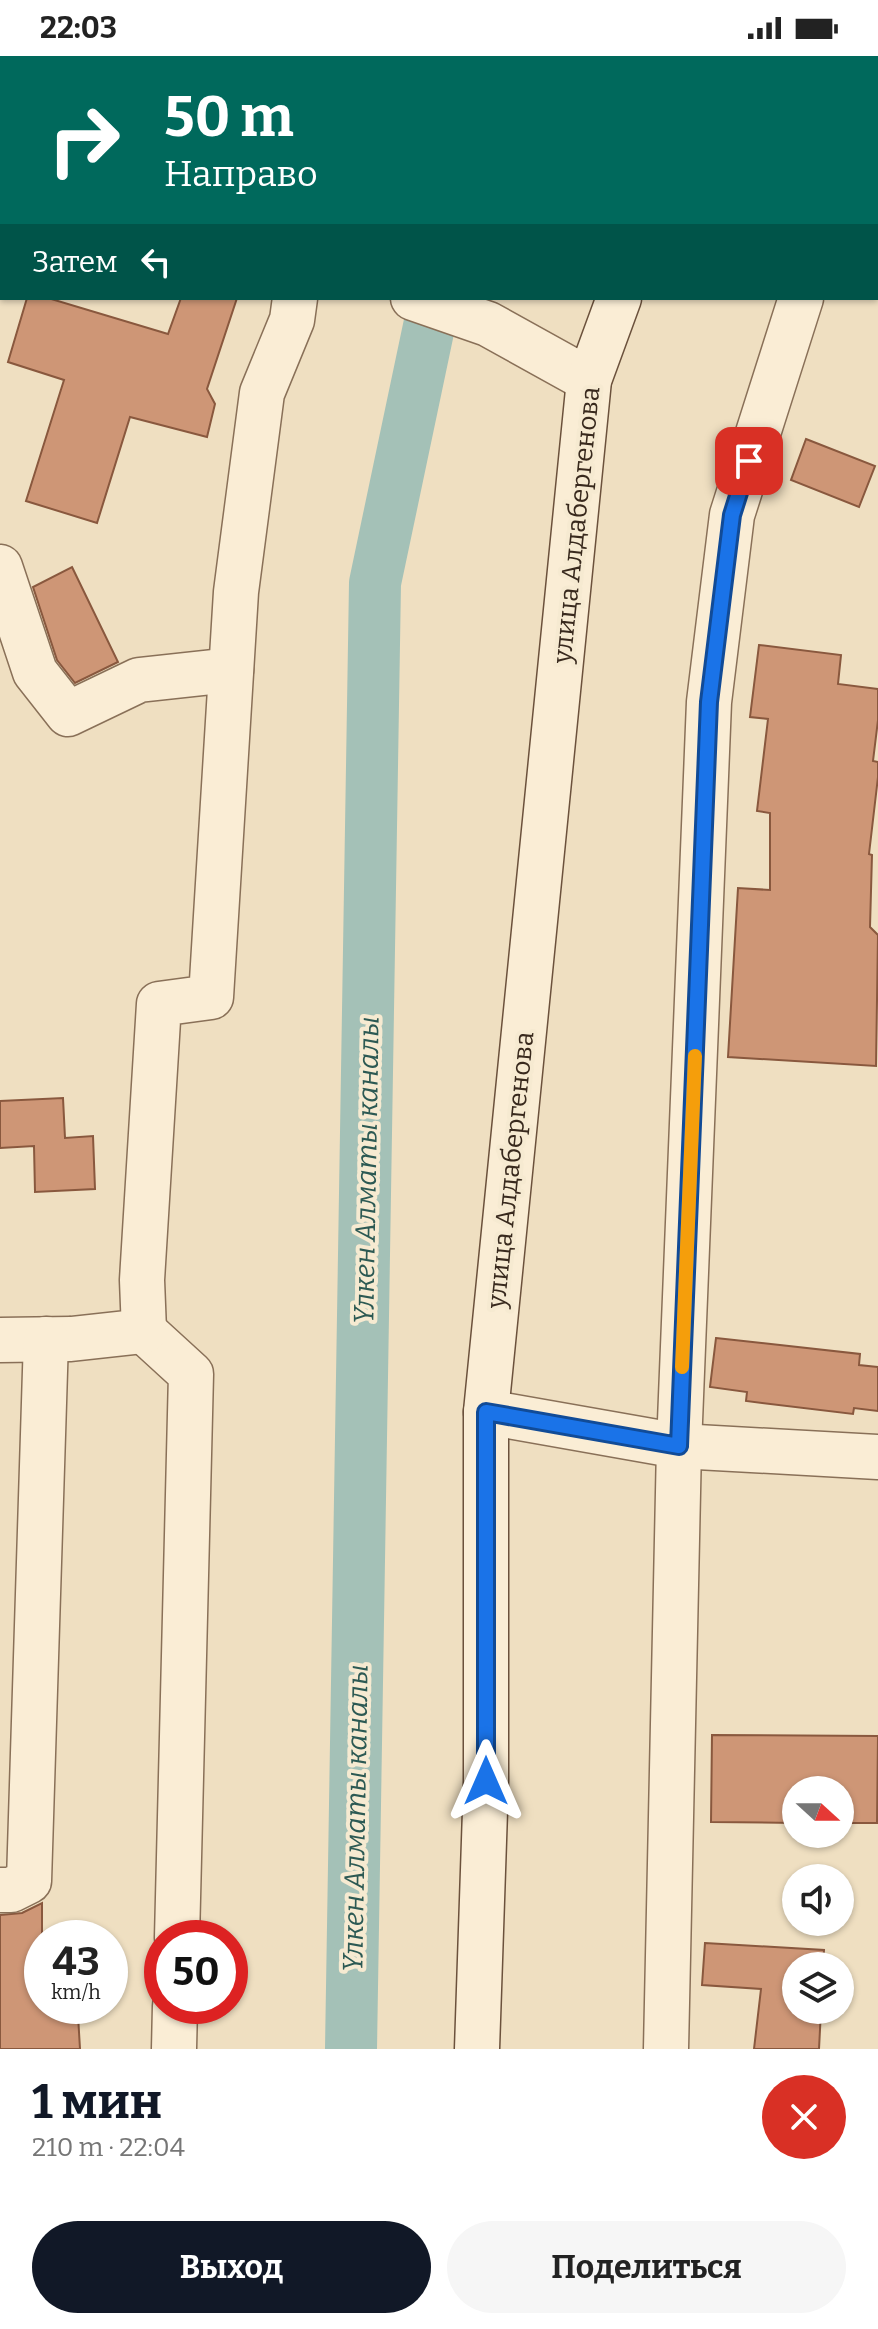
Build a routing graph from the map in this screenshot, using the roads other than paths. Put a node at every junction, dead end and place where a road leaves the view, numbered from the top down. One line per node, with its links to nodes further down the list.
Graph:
1 (295, 300): 7 (street)
2 (419, 300): 5 (street)
3 (618, 300): 5 (street, улица Алдабергенова)
4 (800, 300): 12 (street)
5 (589, 380): 11 (street, улица Алдабергенова)
6 (0, 567): 7 (street)
7 (231, 670): 8 (street)
8 (144, 1331): 9 (street); 15 (street)
9 (46, 1339): 10 (street); 14 (street)
10 (0, 1340)
11 (486, 1412): 12 (street); 18 (street, улица Алдабергенова)
12 (679, 1446): 13 (street); 19 (street)
13 (878, 1457)
14 (0, 1890)
15 (177, 1920)
16 (175, 2024): 17 (street)
17 (174, 2049)
18 (477, 2049)
19 (666, 2049)

